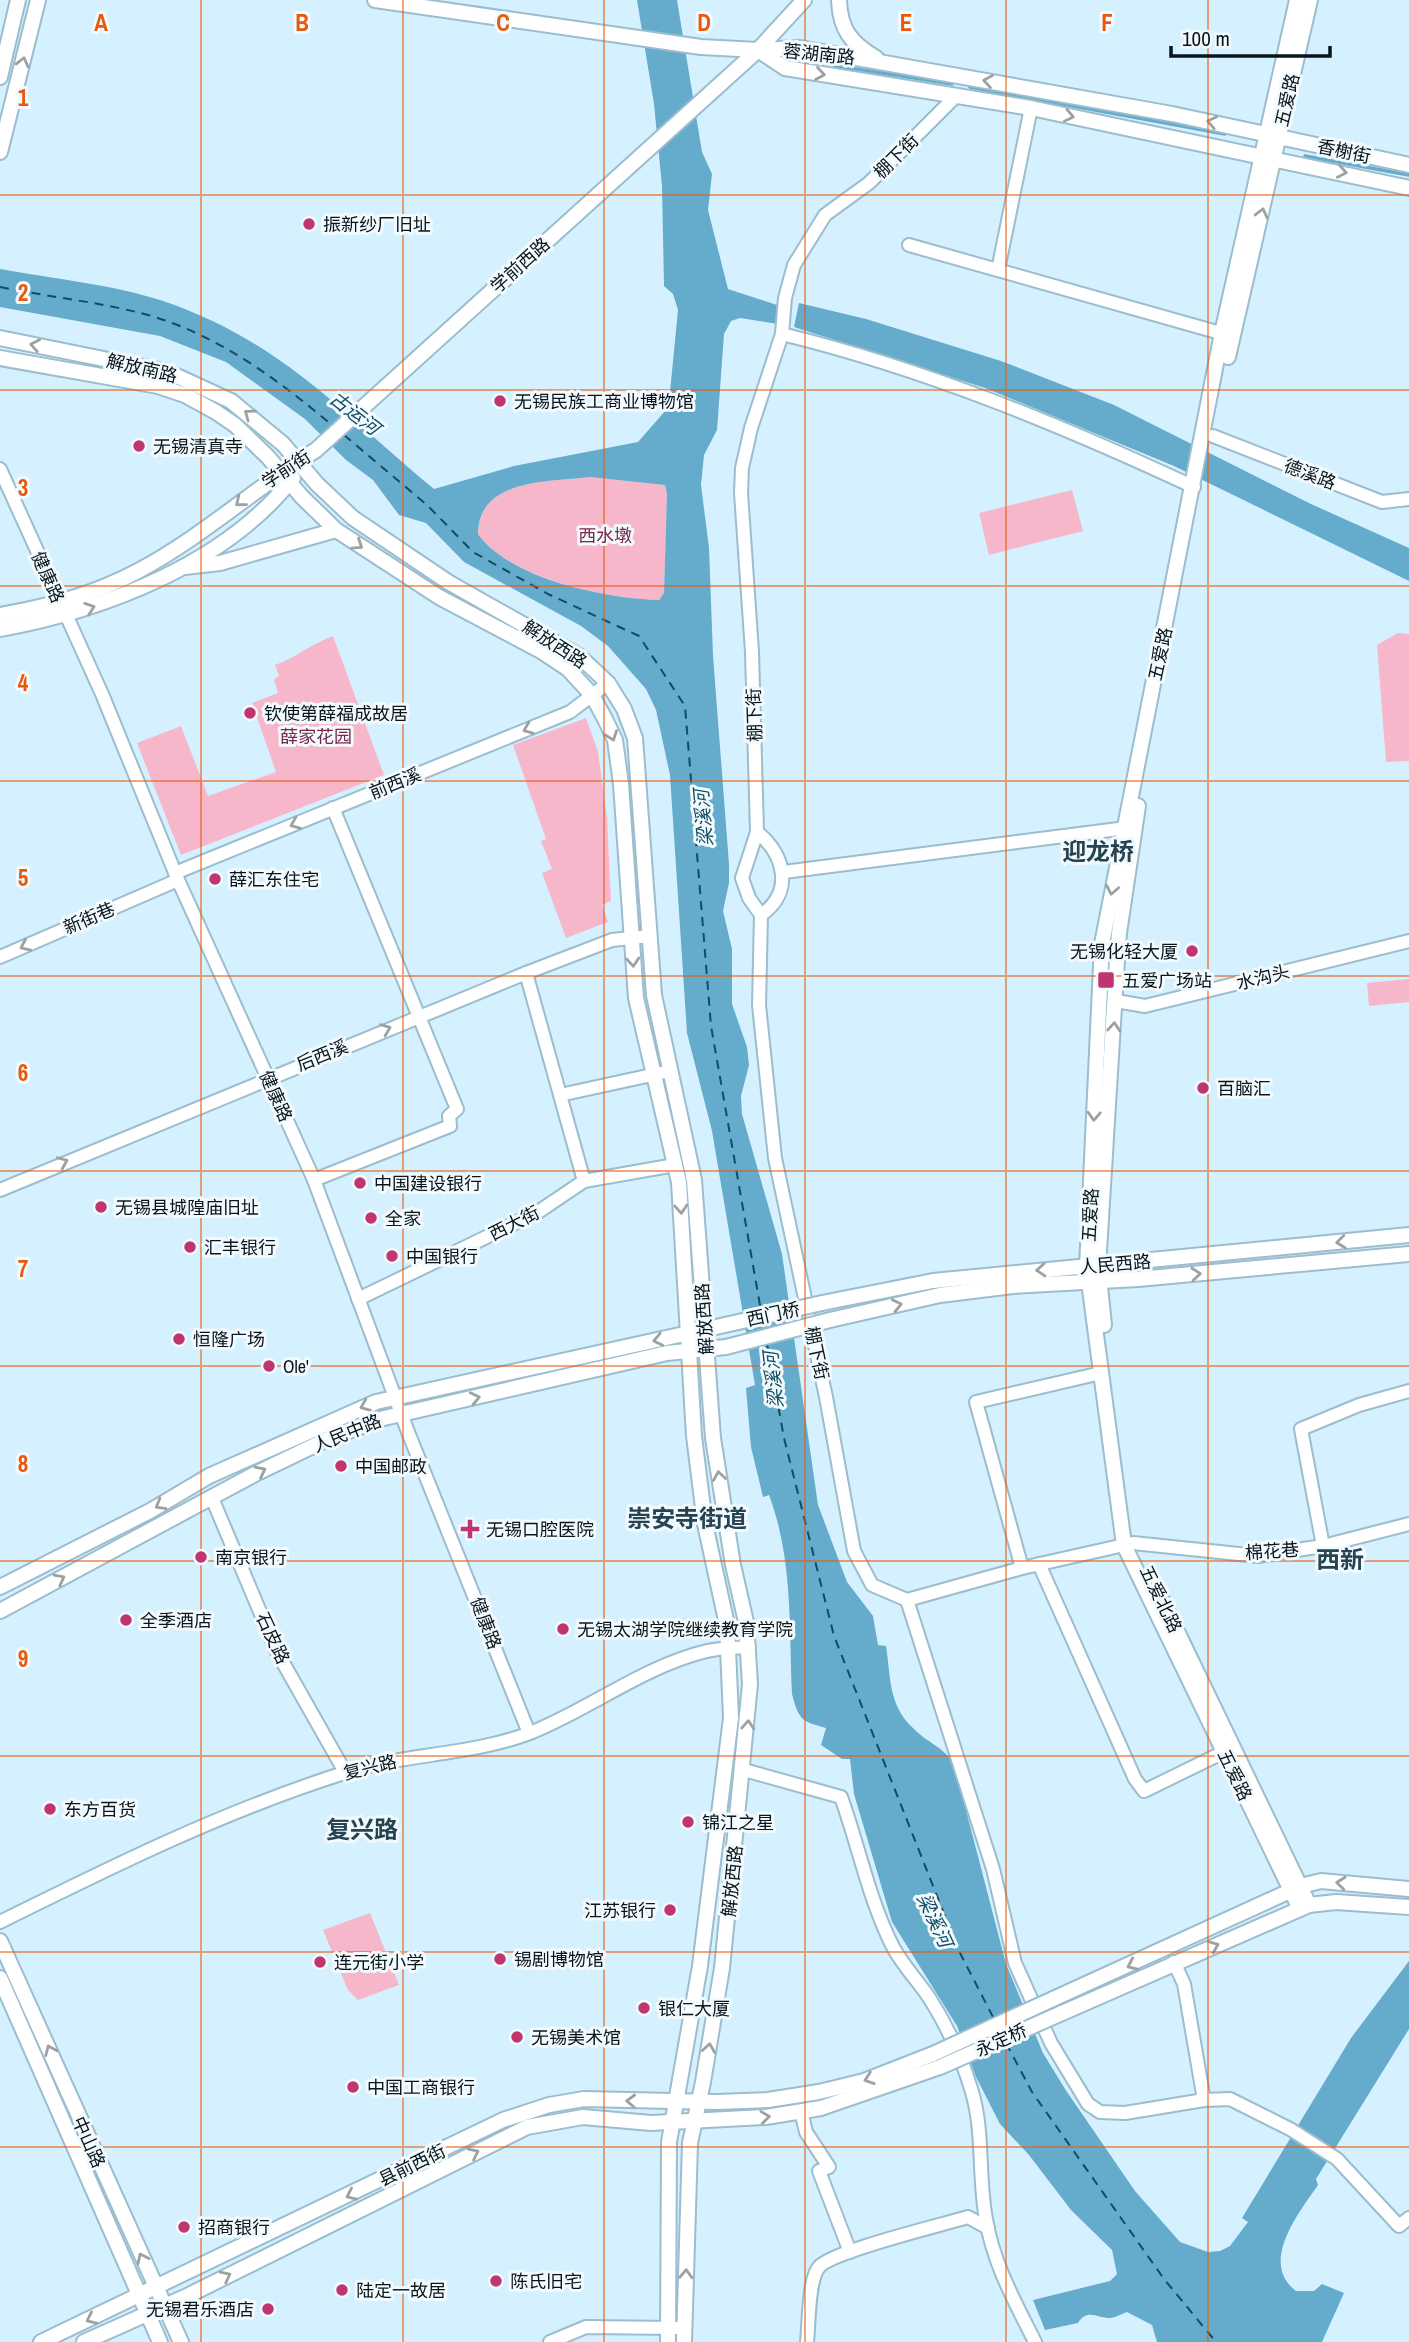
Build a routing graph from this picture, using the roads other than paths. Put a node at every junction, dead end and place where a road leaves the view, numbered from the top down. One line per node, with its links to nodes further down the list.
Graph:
1 (18, 0): 11 (main road)
2 (38, 0): 15 (main road, one-way to 2)
3 (375, 0): 8 (main road)
4 (804, 0): 8 (main road)
5 (839, 0): 9 (main road)
6 (1297, 0): 14 (main road, 五爱路)
7 (1310, 0): 14 (main road, 五爱路)
8 (758, 50): 9 (main road, 蓉湖南路); 12 (main road, 蓉湖南路, one-way to 12); 26 (main road, 学前西路)
9 (883, 62): 10 (main road, 蓉湖南路)
10 (962, 76): 12 (main road); 14 (main road, 蓉湖南路, one-way to 10)
11 (0, 77)
12 (957, 95): 13 (main road, 蓉湖南路); 21 (street, 棚下街)
13 (1031, 108): 16 (main road, 蓉湖南路, one-way to 16); 20 (street)
14 (1273, 135): 16 (main road, 五爱路); 17 (main road, 香榭街)
15 (0, 152)
16 (1268, 158): 18 (main road, 蓉湖南路, one-way to 18); 22 (main road, 五爱路)
17 (1409, 165)
18 (1409, 188)
19 (909, 245): 20 (street)
20 (998, 270): 22 (street)
21 (782, 334): 30 (street); 41 (street, 棚下街)
22 (1227, 335): 25 (main road, 五爱路)
23 (0, 338): 27 (main road, 解放南路, one-way to 23)
24 (0, 358): 29 (main road, 解放南路)
25 (1208, 442): 30 (main road, 五爱路); 31 (street, 德溪路)
26 (316, 450): 27 (main road, 学前街)
27 (300, 464): 29 (main road, 学前街); 37 (main road, 解放西路)
28 (0, 469): 34 (street, 健康路)
29 (285, 477): 32 (main road, 解放西路); 33 (main road, 学前街); 34 (main road, 学前街, one-way to 34)
30 (1198, 489): 40 (main road, 五爱路)
31 (1409, 499)
32 (336, 530): 33 (main road); 38 (main road, 解放西路, one-way to 38)
33 (180, 568): 34 (main road, 学前街, one-way to 33)
34 (62, 608): 35 (main road, 学前街); 36 (main road, 学前街); 43 (street, 健康路)
35 (0, 615)
36 (0, 629)
37 (608, 683): 38 (street, 前西溪); 45 (main road, 解放西路)
38 (592, 695): 39 (street, 前西溪, one-way to 39); 46 (main road, 解放西路, one-way to 46)
39 (332, 808): 43 (street, 前西溪, one-way to 43); 51 (street)
40 (1129, 828): 42 (street); 50 (main road, 五爱路); 62 (main road, 五爱路, one-way to 62)
41 (757, 832): 42 (street); 44 (street, 棚下街)
42 (784, 873): 44 (street)
43 (177, 876): 48 (street, 新街巷, one-way to 48); 54 (street, 健康路)
44 (761, 915): 83 (street, 棚下街)
45 (650, 936): 46 (street, 后西溪); 52 (main road, 解放西路)
46 (631, 937): 49 (street, 后西溪); 53 (main road, 解放西路, one-way to 53)
47 (1409, 941): 50 (street, 水沟头)
48 (0, 957)
49 (526, 973): 51 (street, 后西溪); 55 (street)
50 (1116, 1001): 62 (main road, 五爱路, one-way to 50)
51 (417, 1017): 54 (street, 后西溪, one-way to 51); 57 (street)
52 (670, 1071): 53 (street); 67 (main road, 解放西路)
53 (655, 1074): 55 (street); 56 (main road, 解放西路)
54 (267, 1077): 57 (street, 健康路); 59 (street, 后西溪, one-way to 54)
55 (560, 1095): 58 (street)
56 (675, 1165): 58 (street, 西大街); 68 (main road, 解放西路, one-way to 68)
57 (314, 1180): 63 (street, 健康路)
58 (584, 1181): 63 (street, 西大街)
59 (0, 1190)
60 (1409, 1235): 62 (main road, 人民西路, one-way to 62)
61 (1409, 1254): 62 (main road, 人民西路, one-way to 61)
62 (1093, 1274): 64 (main road, 人民西路, one-way to 64); 65 (main road, 人民西路, one-way to 62); 72 (main road, 五爱路); 78 (main road, 五爱北路)
63 (358, 1299): 74 (street, 健康路)
64 (822, 1303): 66 (main road, 西门桥, bridge)
65 (830, 1320): 69 (main road, 西门桥, bridge)
66 (725, 1325): 67 (main road, 人民中路)
67 (704, 1329): 68 (main road, 人民中路); 70 (main road, 解放西路)
68 (687, 1334): 71 (main road, 解放西路); 74 (main road, 人民中路, one-way to 74)
69 (726, 1347): 70 (main road, 人民中路)
70 (705, 1350): 71 (main road, 人民中路); 85 (main road, 解放西路, one-way to 70)
71 (688, 1352): 75 (main road, 人民中路, one-way to 71); 86 (main road, 解放西路)
72 (1101, 1373): 78 (main road, 五爱路); 81 (street)
73 (1409, 1391): 79 (street)
74 (396, 1397): 75 (street, 健康路); 82 (main road, 人民中路, one-way to 82)
75 (402, 1414): 76 (main road, 人民中路, one-way to 75); 87 (street, 健康路)
76 (212, 1498): 84 (main road, 人民中路, one-way to 76); 90 (street, 石皮路)
77 (1409, 1524): 79 (street, 棉花巷)
78 (1129, 1544): 79 (street, 棉花巷); 80 (street, 棉花巷); 88 (main road, 五爱路); 91 (main road, 五爱北路)
79 (1323, 1546)
80 (1039, 1564): 81 (street, 棉花巷); 88 (street)
81 (1022, 1568): 83 (street, 棉花巷)
82 (0, 1587)
83 (907, 1600): 100 (street)
84 (0, 1611)
85 (749, 1647): 86 (street, 复兴路); 89 (main road, 解放西路, one-way to 85)
86 (730, 1649): 87 (street, 复兴路); 101 (main road, 解放西路)
87 (529, 1733): 90 (street, 复兴路)
88 (1224, 1752): 91 (main road, 五爱路)
89 (744, 1770): 102 (main road, 解放西路, one-way to 89); 107 (street)
90 (345, 1772): 95 (street, 复兴路)
91 (1296, 1888): 92 (main road, 永定桥, one-way to 91); 93 (main road, 五爱北路); 99 (main road, 永定桥, one-way to 99, bridge)
92 (1409, 1889)
93 (1304, 1907): 94 (main road, 永定桥); 97 (main road, 永定桥, one-way to 93)
94 (1409, 1907)
95 (0, 1922)
96 (0, 1941): 109 (main road, 中山路, one-way to 96)
97 (1174, 1962): 99 (main road, 永定桥, bridge); 100 (street)
98 (0, 1978): 110 (main road, 中山路)
99 (937, 2061): 102 (main road, 县前西街, one-way to 102); 103 (main road, 县前西街)
100 (1204, 2100): 106 (street)
101 (675, 2102): 102 (main road, 县前西街); 105 (main road, 解放西路); 109 (main road, 县前西街, one-way to 109)
102 (699, 2102): 104 (main road, 解放西路)
103 (801, 2111): 104 (main road, 县前西街, one-way to 103); 108 (street)
104 (695, 2122): 105 (main road, 县前西街); 114 (main road, 解放西路, one-way to 104)
105 (672, 2123): 111 (main road, 县前西街, one-way to 105); 113 (main road, 解放西路)
106 (1404, 2222)
107 (988, 2228): 108 (street); 121 (street)
108 (850, 2252): 120 (street)
109 (156, 2286): 110 (main road, 县前西街); 111 (main road, 中山路)
110 (140, 2294): 112 (main road, 中山路); 115 (main road, 县前西街, one-way to 115)
111 (165, 2306): 112 (main road, 县前西街); 118 (main road, 中山路)
112 (148, 2313): 116 (main road, 县前西街); 117 (main road, 中山路)
113 (668, 2335): 114 (street); 119 (street)
114 (684, 2335)
115 (41, 2342)
116 (84, 2342)
117 (160, 2342)
118 (181, 2342)
119 (550, 2342)
120 (807, 2342)
121 (1035, 2342)

